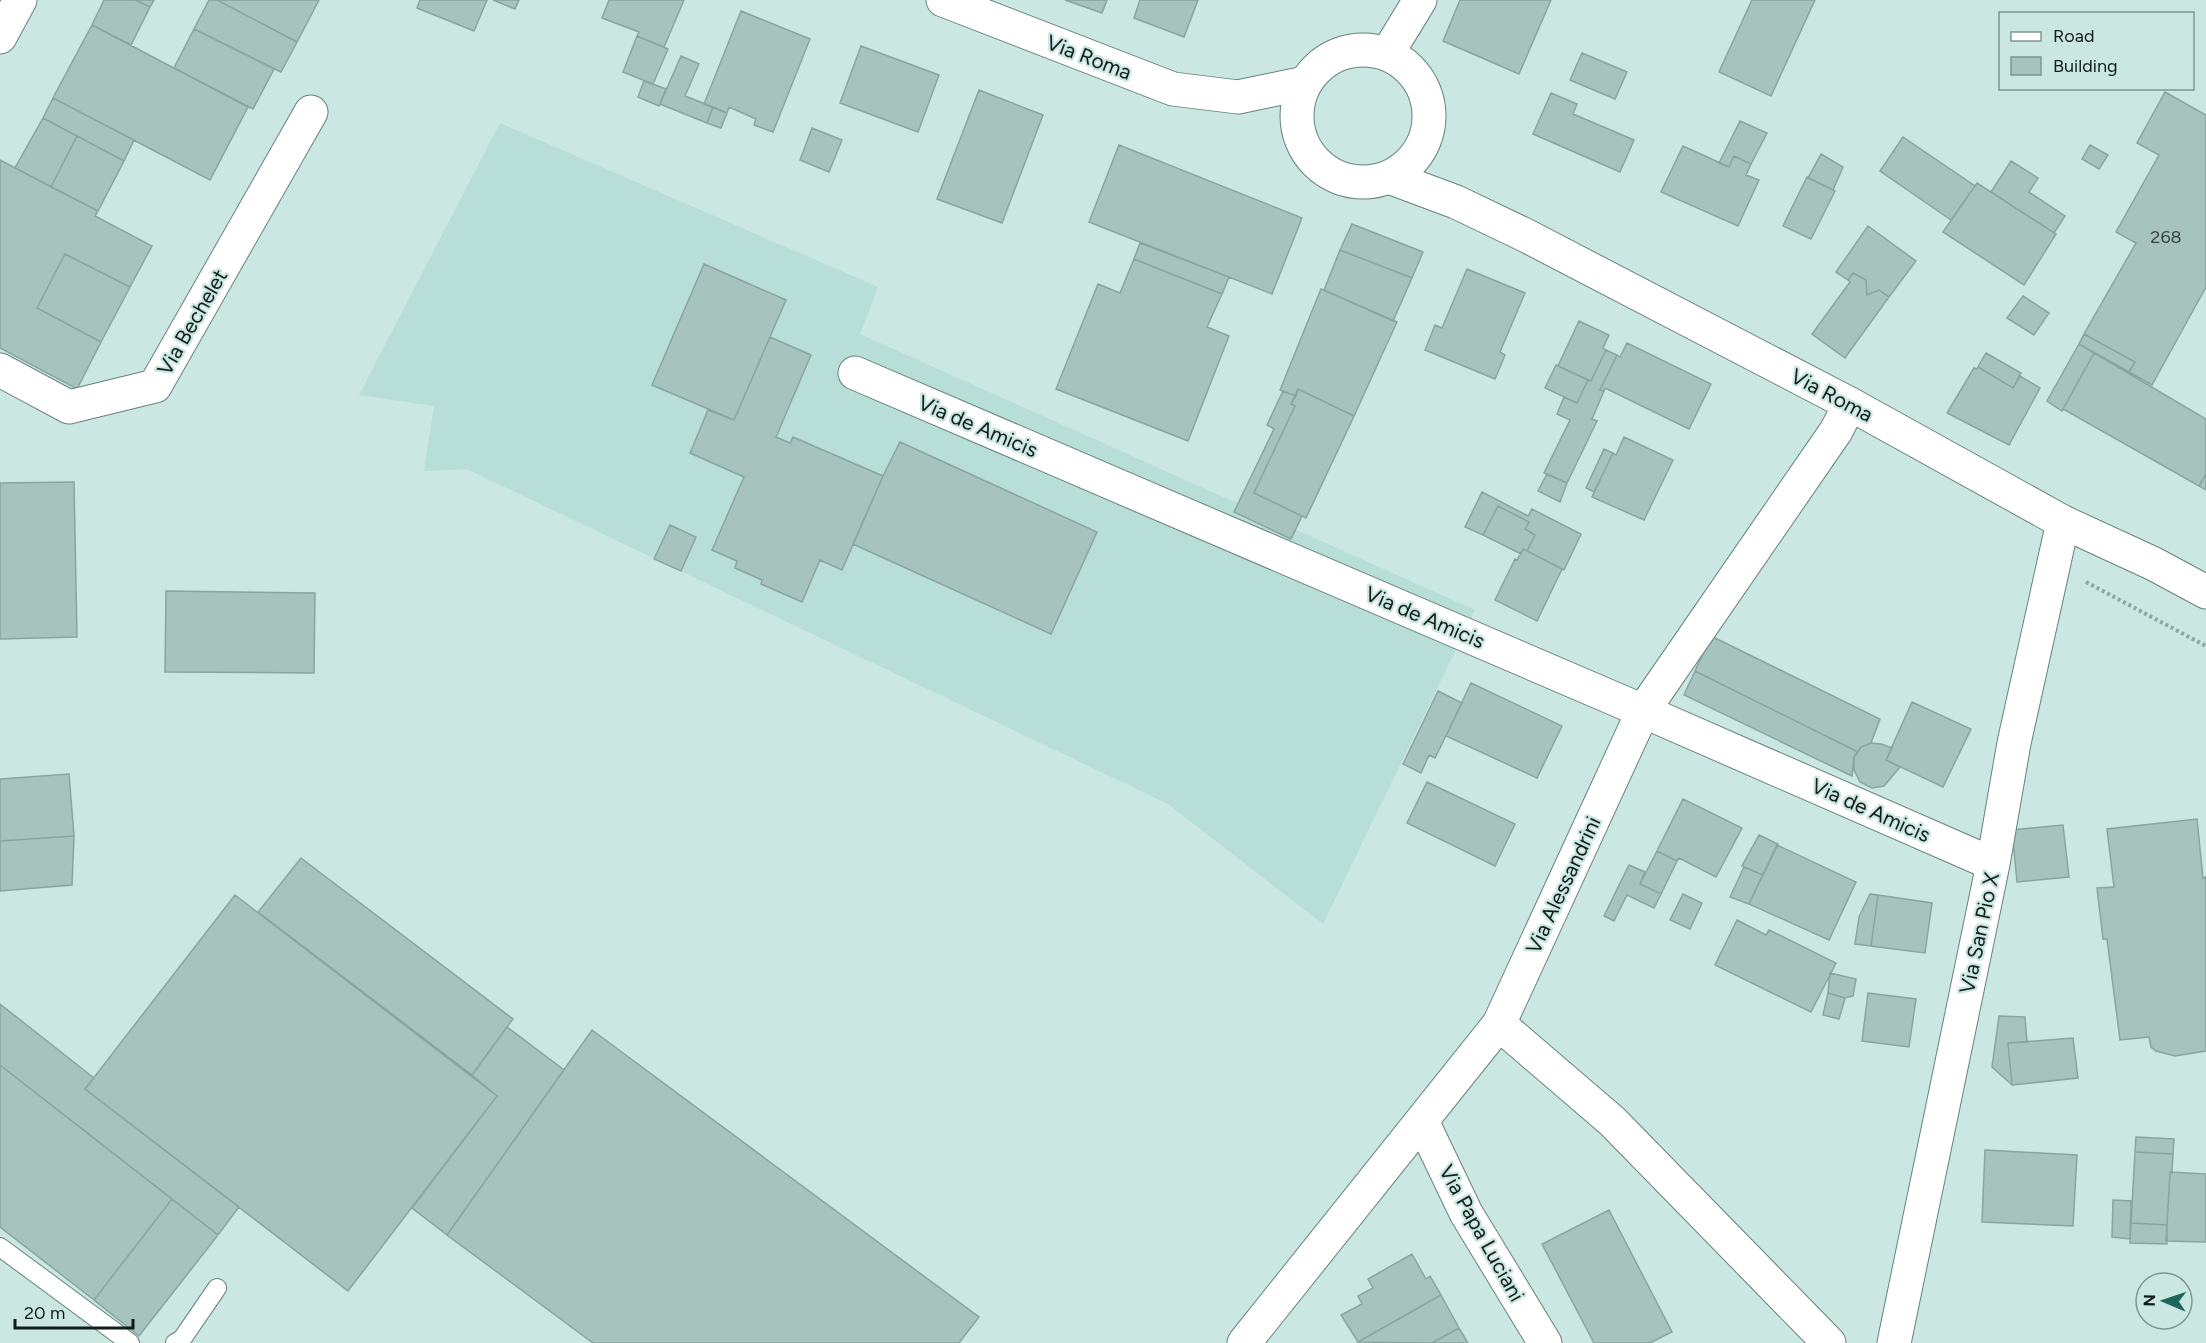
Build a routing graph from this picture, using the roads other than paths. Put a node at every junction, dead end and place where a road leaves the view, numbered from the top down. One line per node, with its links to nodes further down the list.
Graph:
1 (943, 0): 5 (street, Via Roma)
2 (1420, 0): 3 (street)
3 (1388, 54): 4 (street, Via Roma); 8 (street, Via Roma)
4 (1305, 83): 5 (street, Via Roma); 7 (street, Via Roma)
5 (1238, 97): 7 (street, Via Roma)
6 (311, 112): 11 (street, Via Bechelet)
7 (1299, 134): 9 (street, Via Roma)
8 (1425, 141): 9 (street, Via Roma); 10 (street)
9 (1389, 177): 10 (street, Via Roma)
10 (1456, 202): 13 (street, Via Roma)
11 (0, 370)
12 (855, 373): 16 (street, Via de Amicis)
13 (1850, 404): 14 (street, Via Roma); 16 (street, Via Alessandrini)
14 (2063, 522): 15 (street, Via Roma); 17 (street, Via San Pio X)
15 (2206, 592)
16 (1643, 711): 17 (street, Via de Amicis); 18 (street, Via Alessandrini)
17 (1993, 864): 27 (street, Via San Pio X)
18 (1498, 1024): 19 (street, Via Alessandrini); 26 (street)
19 (1422, 1121): 24 (street, Via Alessandrini); 25 (street, Via Papa Luciani)
20 (0, 1247): 22 (lane)
21 (217, 1288): 23 (lane)
22 (130, 1343)
23 (175, 1343)
24 (1244, 1343)
25 (1545, 1343)
26 (1829, 1343)
27 (1894, 1343)

